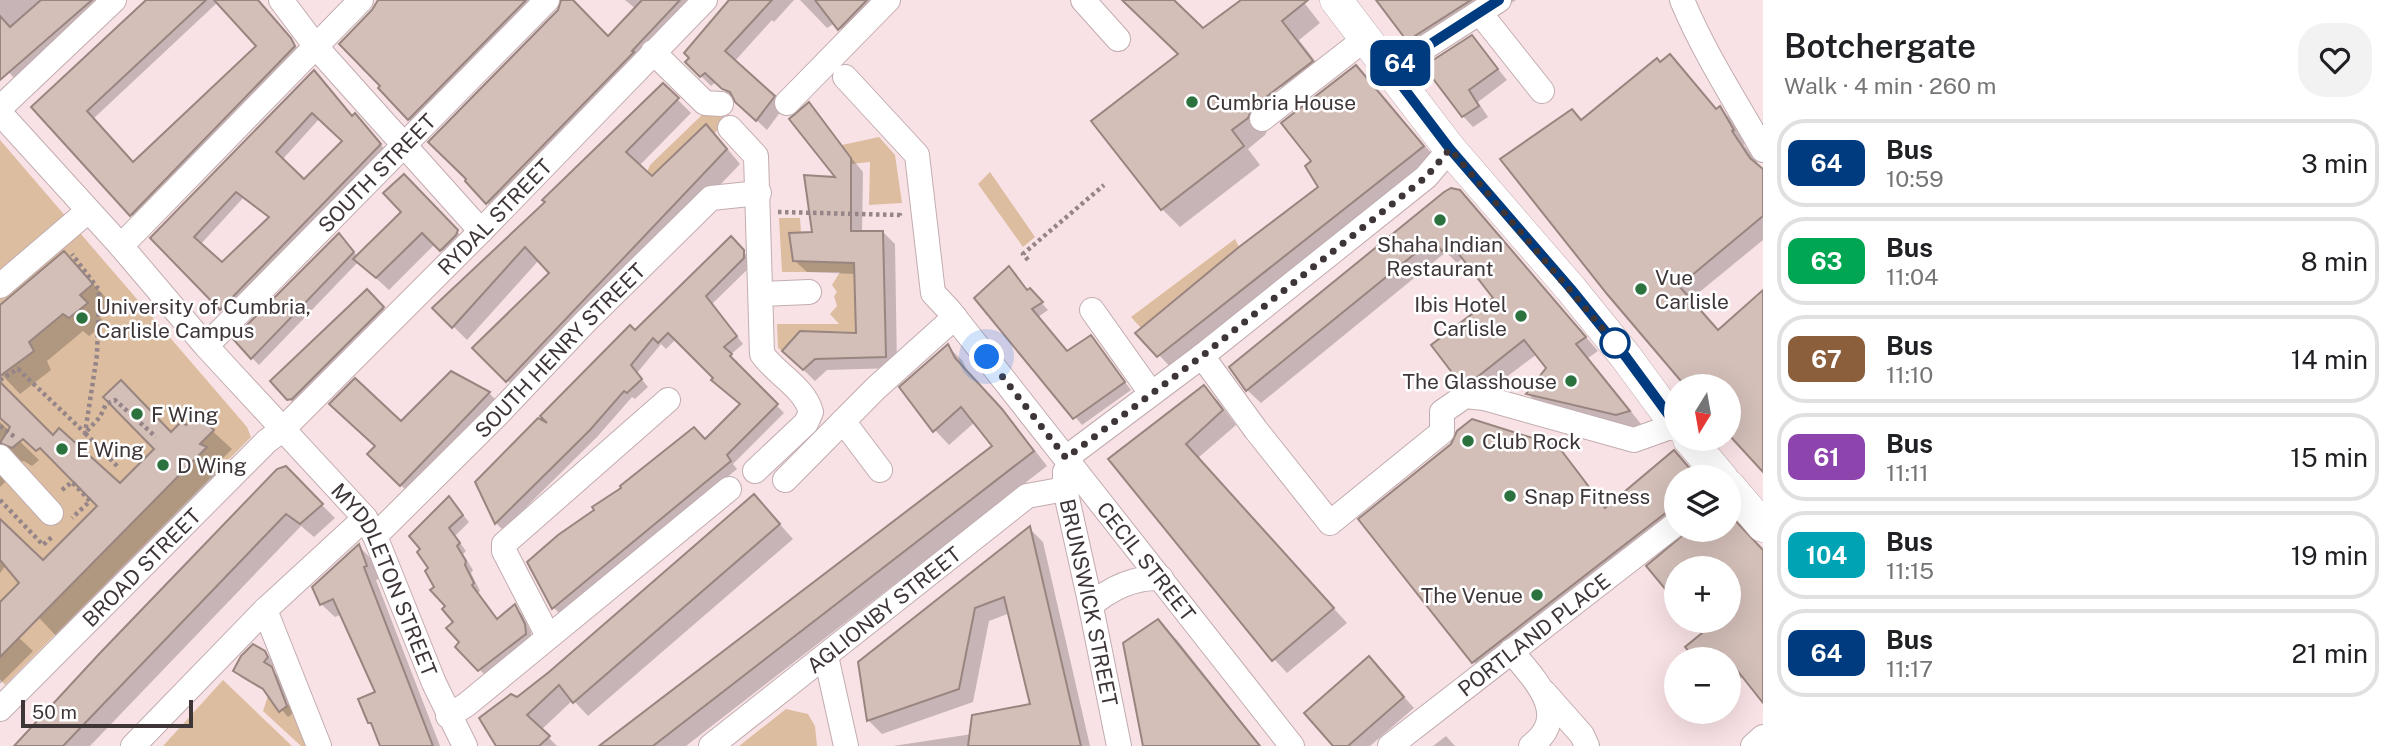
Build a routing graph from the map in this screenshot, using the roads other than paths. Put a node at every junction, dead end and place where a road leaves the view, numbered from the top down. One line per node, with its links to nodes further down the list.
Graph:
1 (114, 0): 20 (street)
2 (281, 0): 13 (street)
3 (361, 0): 13 (street)
4 (547, 0): 24 (street, SOUTH STREET)
5 (705, 0): 14 (street, RYDAL STREET)
6 (888, 0): 18 (street)
7 (1083, 0): 12 (street)
8 (1336, 0): 11 (main road)
9 (1682, 0): 26 (street)
10 (1489, 7): 15 (street); 17 (street)
11 (1366, 38): 15 (main road); 22 (street)
12 (1118, 39)
13 (317, 48): 24 (street); 30 (street)
14 (653, 52): 19 (street); 29 (street, RYDAL STREET)
15 (1390, 70): 25 (main road)
16 (845, 77): 35 (street, CECIL STREET)
17 (1542, 91)
18 (787, 103)
19 (721, 104)
20 (0, 108)
21 (0, 113): 28 (street, MYDDLETON STREET)
22 (1262, 119)
23 (730, 128): 27 (street)
24 (403, 144): 29 (street); 36 (street, SOUTH STREET)
25 (1450, 149): 37 (street); 40 (main road)
26 (1763, 150)
27 (759, 202): 33 (street); 54 (street, SOUTH HENRY STREET)
28 (88, 211): 30 (street, MYDDLETON STREET); 31 (street)
29 (481, 231): 43 (street, RYDAL STREET)
30 (121, 246): 36 (street, MYDDLETON STREET)
31 (2, 281)
32 (809, 292): 33 (street)
33 (761, 294): 47 (street)
34 (1092, 310): 38 (street)
35 (952, 313): 41 (street); 45 (street, CECIL STREET)
36 (206, 346): 43 (street, MYDDLETON STREET)
37 (1202, 356): 38 (street); 42 (street)
38 (1151, 393): 45 (street)
39 (668, 400): 59 (street)
40 (1664, 409)
41 (843, 421): 46 (street); 48 (street)
42 (1664, 429)
43 (282, 430): 54 (street, MYDDLETON STREET); 63 (street, BROAD STREET)
44 (0, 457): 52 (street)
45 (1066, 458): 50 (street, BRUNSWICK STREET); 56 (street, CECIL STREET)
46 (880, 470)
47 (755, 471)
48 (785, 480)
49 (729, 489): 59 (street)
50 (1065, 489): 57 (street, BRUNSWICK STREET); 61 (street, AGLIONBY STREET)
51 (1741, 500): 53 (main road)
52 (51, 513)
53 (1763, 526)
54 (370, 527): 58 (street, SOUTH HENRY STREET); 64 (street, MYDDLETON STREET)
55 (1664, 533): 60 (street, PORTLAND PLACE)
56 (1161, 578): 57 (street); 72 (street, CECIL STREET)
57 (1091, 605): 71 (street, BRUNSWICK STREET)
58 (265, 610): 66 (street, SOUTH HENRY STREET); 67 (street)
59 (548, 636): 64 (street)
60 (1511, 651): 62 (street); 73 (street, PORTLAND PLACE)
61 (826, 656): 69 (street, AGLIONBY STREET); 70 (street)
62 (1544, 692): 74 (street); 75 (street)
63 (3, 700)
64 (448, 716): 68 (street, MYDDLETON STREET)
65 (1763, 737): 76 (street)
66 (133, 746)
67 (319, 746)
68 (465, 746)
69 (711, 746)
70 (846, 746)
71 (1119, 746)
72 (1292, 746)
73 (1390, 746)
74 (1531, 746)
75 (1587, 746)
76 (1754, 746)

